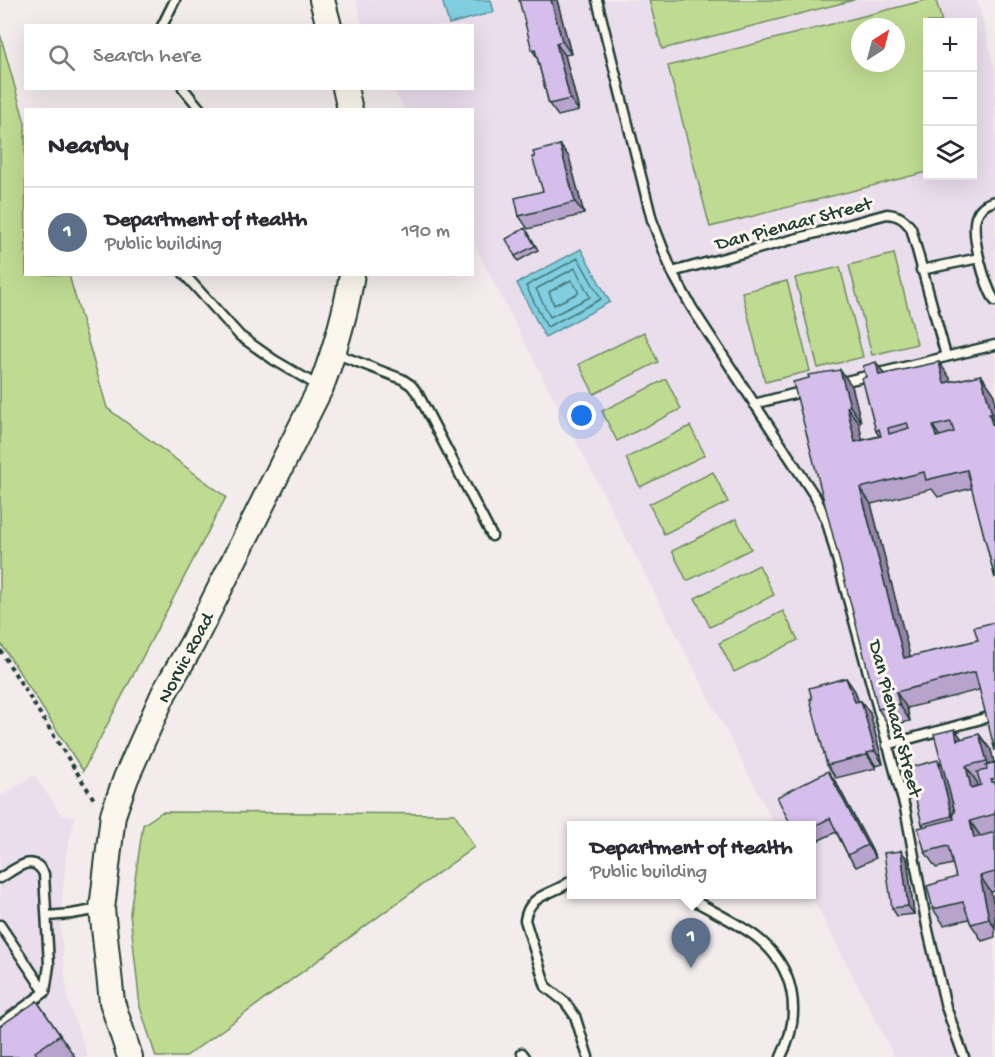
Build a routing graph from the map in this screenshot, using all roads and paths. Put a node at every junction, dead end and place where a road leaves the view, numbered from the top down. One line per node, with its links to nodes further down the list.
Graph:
1 (175, 0): 4 (lane)
2 (321, 0): 5 (street)
3 (597, 0): 13 (lane, Dan Pienaar Street)
4 (163, 24)
5 (328, 24)
6 (185, 90): 8 (lane)
7 (345, 90): 9 (street)
8 (199, 108)
9 (350, 108)
10 (995, 201): 11 (lane)
11 (979, 258): 12 (lane); 16 (lane)
12 (921, 270): 13 (lane, Dan Pienaar Street); 19 (lane, Dan Pienaar Street)
13 (672, 272): 23 (lane, Dan Pienaar Street)
14 (186, 276): 21 (lane)
15 (352, 276): 18 (street, Norvic Road)
16 (995, 301)
17 (995, 345): 19 (lane)
18 (333, 353): 21 (street, Norvic Road); 24 (lane)
19 (946, 356): 20 (lane)
20 (833, 384)
21 (321, 387): 28 (street, Norvic Road)
22 (810, 390): 23 (lane)
23 (754, 405): 27 (lane, Dan Pienaar Street)
24 (492, 536)
25 (0, 650): 28 (path)
26 (985, 718): 27 (lane)
27 (886, 745): 40 (lane, Dan Pienaar Street)
28 (112, 827): 32 (street, Norvic Road)
29 (0, 878): 33 (lane)
30 (567, 883): 38 (lane)
31 (691, 899): 39 (lane)
32 (102, 909): 33 (lane); 37 (street, Norvic Road)
33 (47, 916): 35 (lane)
34 (0, 925): 35 (lane)
35 (45, 992): 36 (lane)
36 (0, 1025)
37 (130, 1057)
38 (588, 1057)
39 (782, 1057)
40 (964, 1057)

